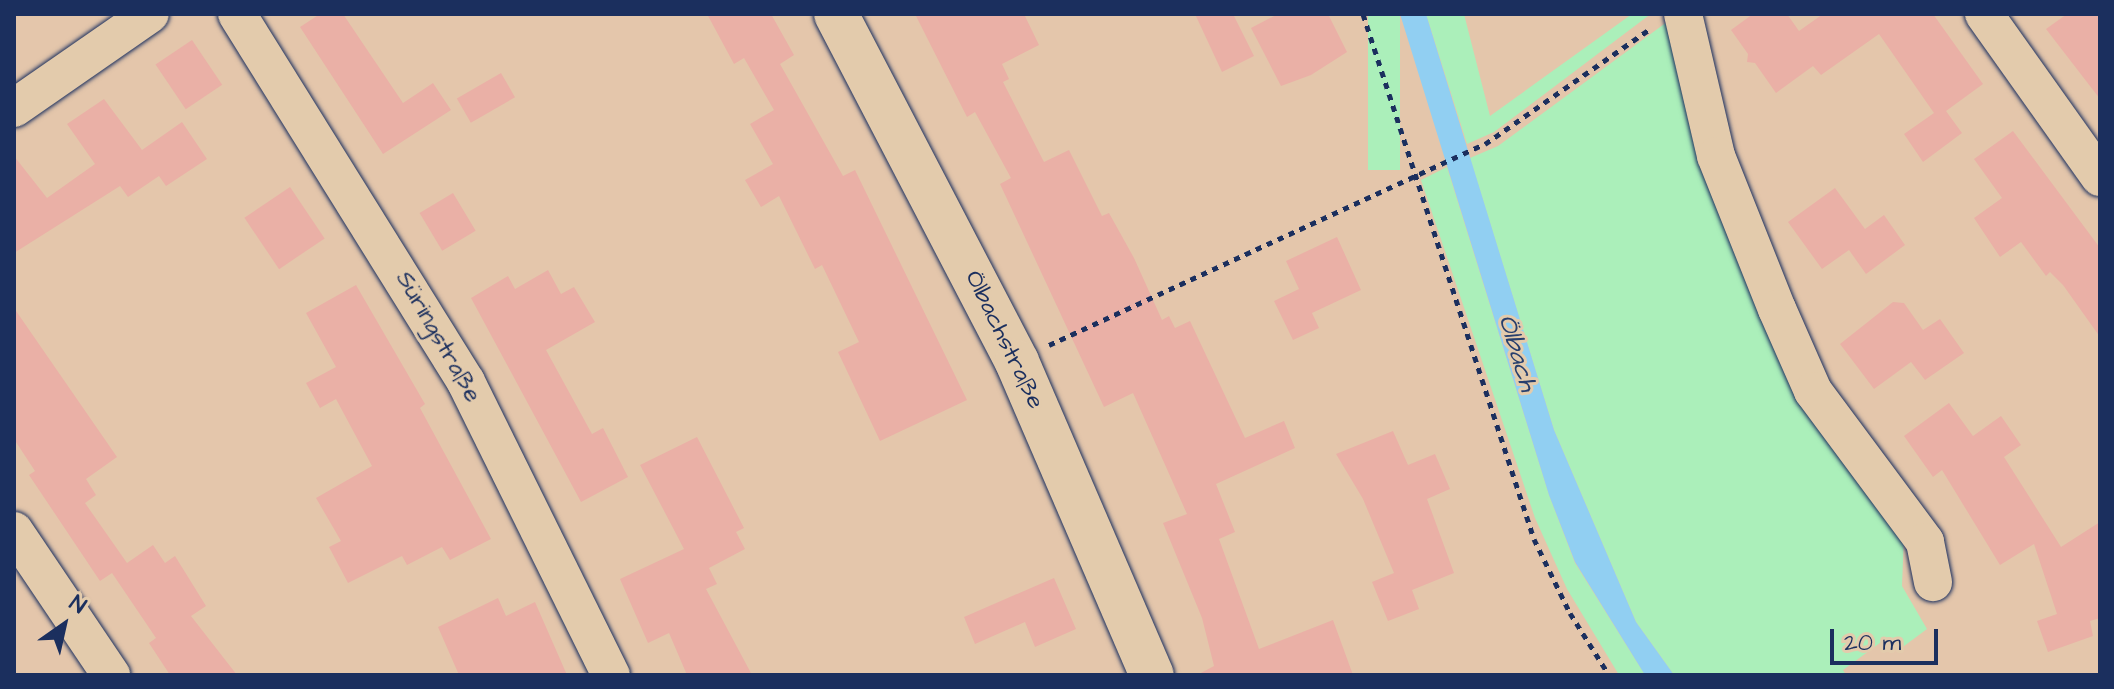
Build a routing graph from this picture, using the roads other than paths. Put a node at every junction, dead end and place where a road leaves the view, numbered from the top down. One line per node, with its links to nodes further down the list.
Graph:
1 (150, 14): 6 (street)
2 (237, 14): 12 (street, Süringstraße)
3 (836, 14): 13 (street, Ölbachstraße)
4 (1984, 14): 7 (street)
5 (1671, 18): 10 (street)
6 (14, 108)
7 (2088, 137): 8 (street)
8 (2100, 177)
9 (14, 531): 11 (street)
10 (1933, 582)
11 (111, 675)
12 (611, 675)
13 (1152, 675)

